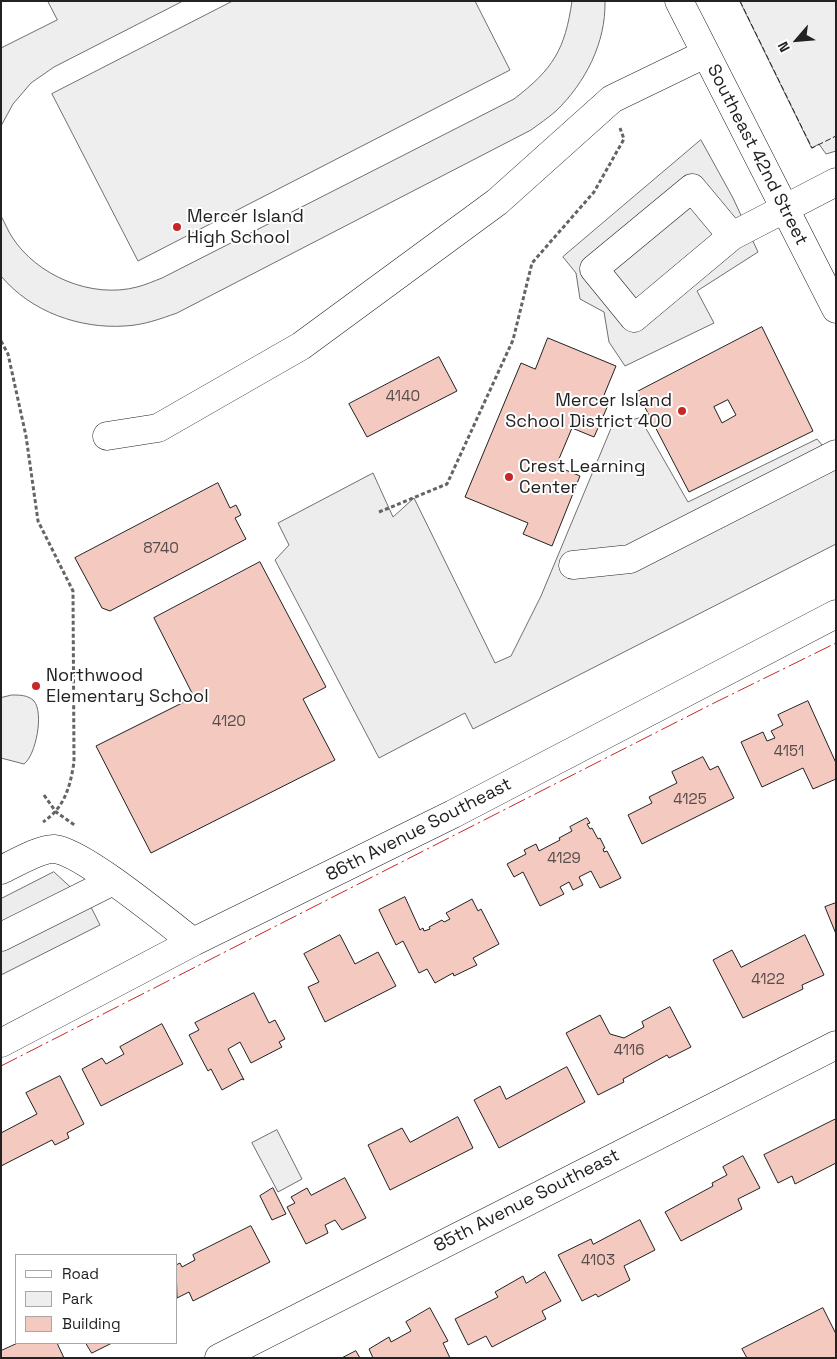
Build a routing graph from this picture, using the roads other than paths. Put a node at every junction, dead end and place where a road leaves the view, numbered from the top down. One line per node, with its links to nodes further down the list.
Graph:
1 (679, 1): 2 (street, Southeast 42nd Street)
2 (705, 54): 4 (street, Southeast 42nd Street); 7 (street)
3 (836, 182): 4 (street)
4 (783, 209): 5 (street); 6 (street, Southeast 42nd Street)
5 (732, 236): 5 (street)
6 (836, 309)
7 (107, 436)
8 (836, 454): 9 (street)
9 (574, 565)
10 (836, 614): 14 (street, 86th Avenue Southeast)
11 (1, 870): 12 (street)
12 (113, 881): 13 (street); 14 (street)
13 (1, 937)
14 (193, 942): 15 (street, 86th Avenue Southeast)
15 (1, 1043)
16 (836, 1045): 17 (street, 85th Avenue Southeast)
17 (219, 1358)

